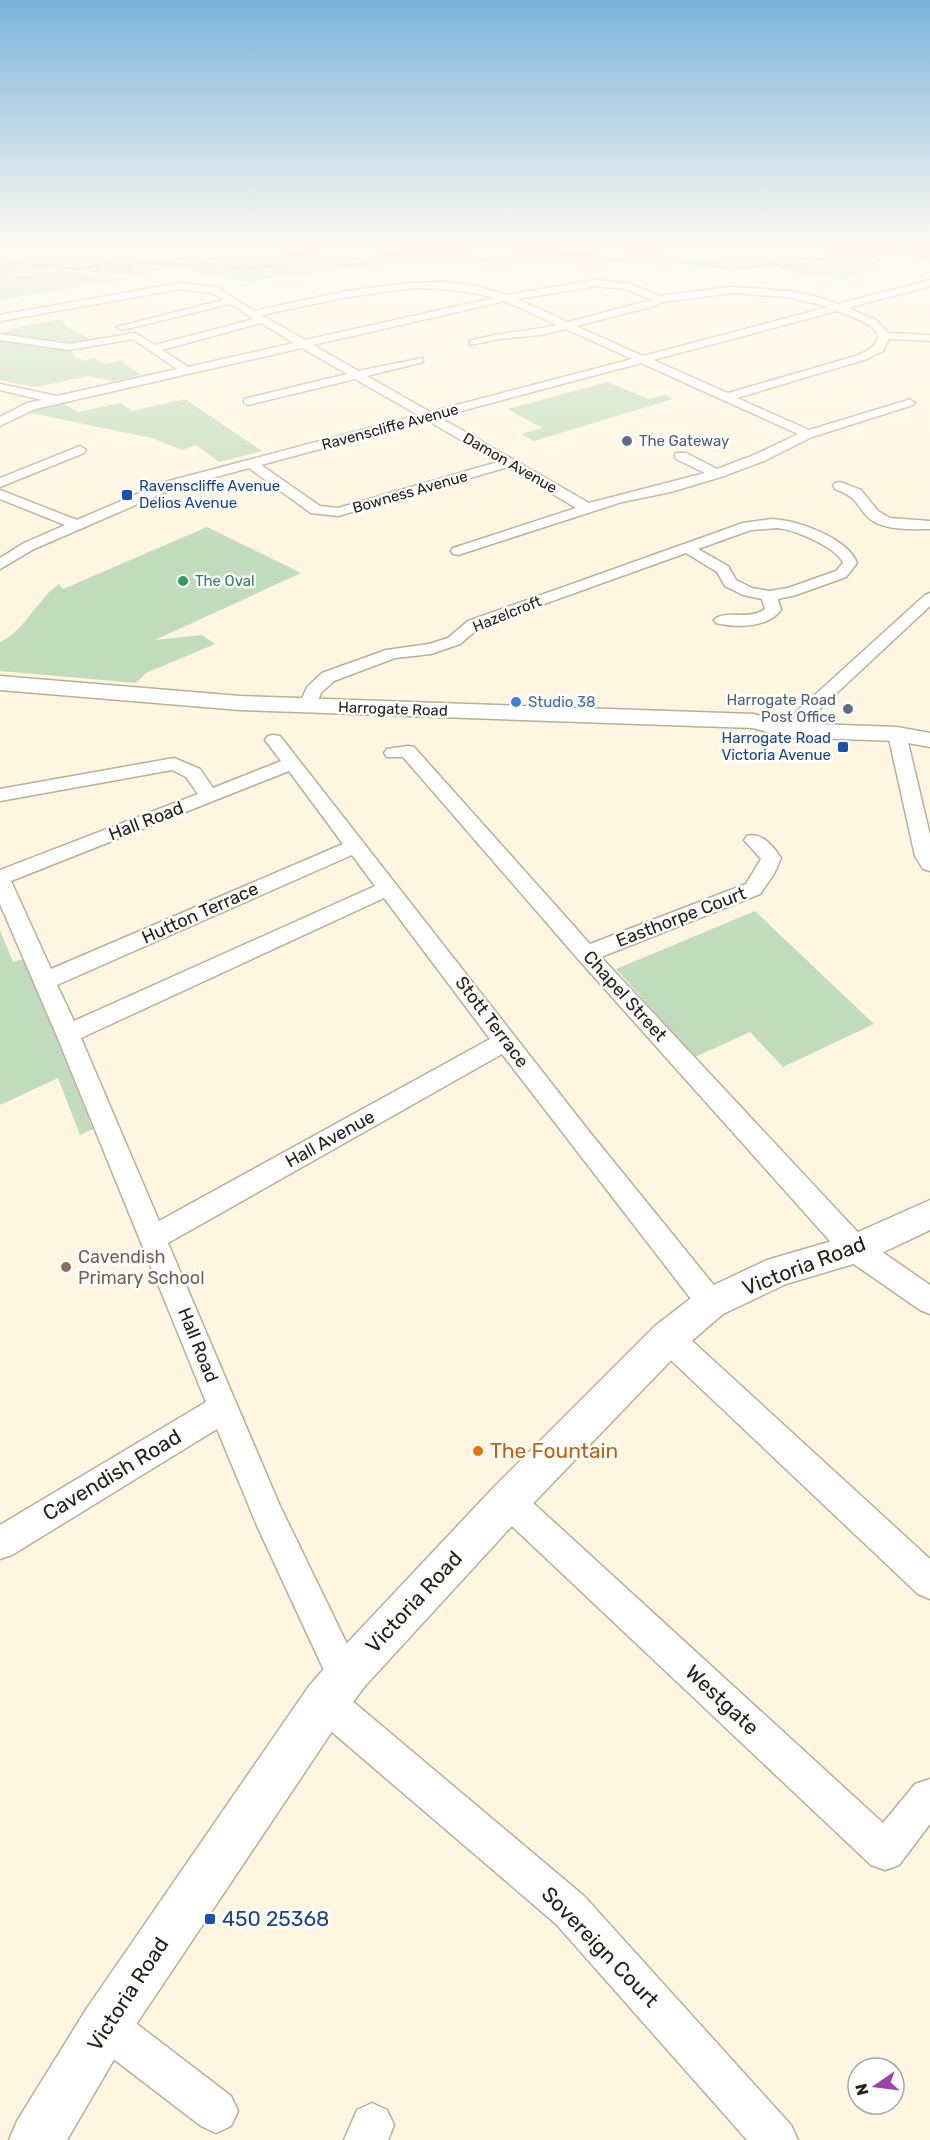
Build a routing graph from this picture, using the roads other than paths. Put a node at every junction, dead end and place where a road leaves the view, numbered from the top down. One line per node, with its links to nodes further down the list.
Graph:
1 (56, 346): 2 (street)
2 (76, 346)
3 (149, 346): 10 (street)
4 (163, 346): 10 (street)
5 (295, 346): 13 (street)
6 (306, 346): 14 (street, Damon Avenue)
7 (611, 346): 12 (street)
8 (695, 346): 12 (street, Ravenscliffe Avenue)
9 (880, 346): 16 (street)
10 (153, 349): 13 (street)
11 (418, 360): 14 (street)
12 (642, 360): 16 (street); 20 (street, Ravenscliffe Avenue)
13 (185, 370): 17 (street)
14 (357, 375): 18 (street); 20 (street, Damon Avenue)
15 (0, 387): 17 (street)
16 (728, 397): 22 (street)
17 (57, 400): 21 (street)
18 (248, 401)
19 (909, 403): 22 (street)
20 (428, 416): 25 (street, Damon Avenue); 26 (street, Ravenscliffe Avenue)
21 (0, 422)
22 (808, 434): 27 (street)
23 (80, 450): 28 (street)
24 (681, 456): 27 (street)
25 (509, 463): 26 (street, Bowness Avenue); 31 (street, Damon Avenue)
26 (252, 464): 32 (street, Ravenscliffe Avenue)
27 (716, 474): 31 (street)
28 (0, 483)
29 (840, 486): 33 (street)
30 (0, 494): 32 (street)
31 (587, 508): 35 (street)
32 (75, 525): 36 (street, Ravenscliffe Avenue)
33 (930, 525)
34 (687, 548): 37 (street, Hazelcroft); 37 (street, Hazelcroft); 42 (street, Hazelcroft)
35 (458, 551)
36 (0, 565)
37 (769, 596): 39 (street)
38 (930, 598): 43 (street)
39 (722, 620)
40 (0, 682): 42 (highway, Harrogate Road)
41 (0, 698): 43 (highway, Harrogate Road)
42 (308, 706): 43 (highway, Harrogate Road)
43 (792, 730): 44 (highway, Harrogate Road)
44 (897, 734): 46 (highway, Harrogate Road); 53 (street)
45 (274, 740): 48 (street, Stott Terrace)
46 (930, 740)
47 (393, 753): 56 (street, Chapel Street)
48 (291, 764): 50 (street, Hall Road); 52 (street, Stott Terrace)
49 (0, 795): 50 (street)
50 (209, 796): 54 (street, Hall Road)
51 (753, 840): 56 (street, Easthorpe Court)
52 (355, 846): 55 (street, Stott Terrace); 57 (street, Hutton Terrace)
53 (930, 864)
54 (0, 879): 57 (street, Hall Road)
55 (389, 888): 58 (street); 59 (street, Stott Terrace)
56 (586, 954): 62 (street, Chapel Street)
57 (45, 981): 58 (street, Hall Road)
58 (68, 1034): 61 (street, Hall Road)
59 (506, 1041): 61 (street, Hall Avenue); 64 (street, Stott Terrace)
60 (930, 1214): 62 (street, Victoria Road)
61 (154, 1238): 66 (street, Hall Road)
62 (855, 1249): 63 (street, Chapel Street); 64 (street, Victoria Road)
63 (930, 1301)
64 (711, 1303): 65 (street, Victoria Road)
65 (668, 1338): 67 (street, Victoria Road); 69 (street)
66 (224, 1408): 68 (street, Cavendish Road); 70 (street, Hall Road)
67 (508, 1501): 70 (street, Victoria Road); 71 (street, Westgate)
68 (0, 1543)
69 (930, 1582)
70 (337, 1686): 72 (street, Victoria Road); 75 (street, Sovereign Court)
71 (928, 1797)
72 (105, 2026): 73 (street); 74 (street, Victoria Road)
73 (216, 2111)
74 (36, 2140)
75 (776, 2140)

